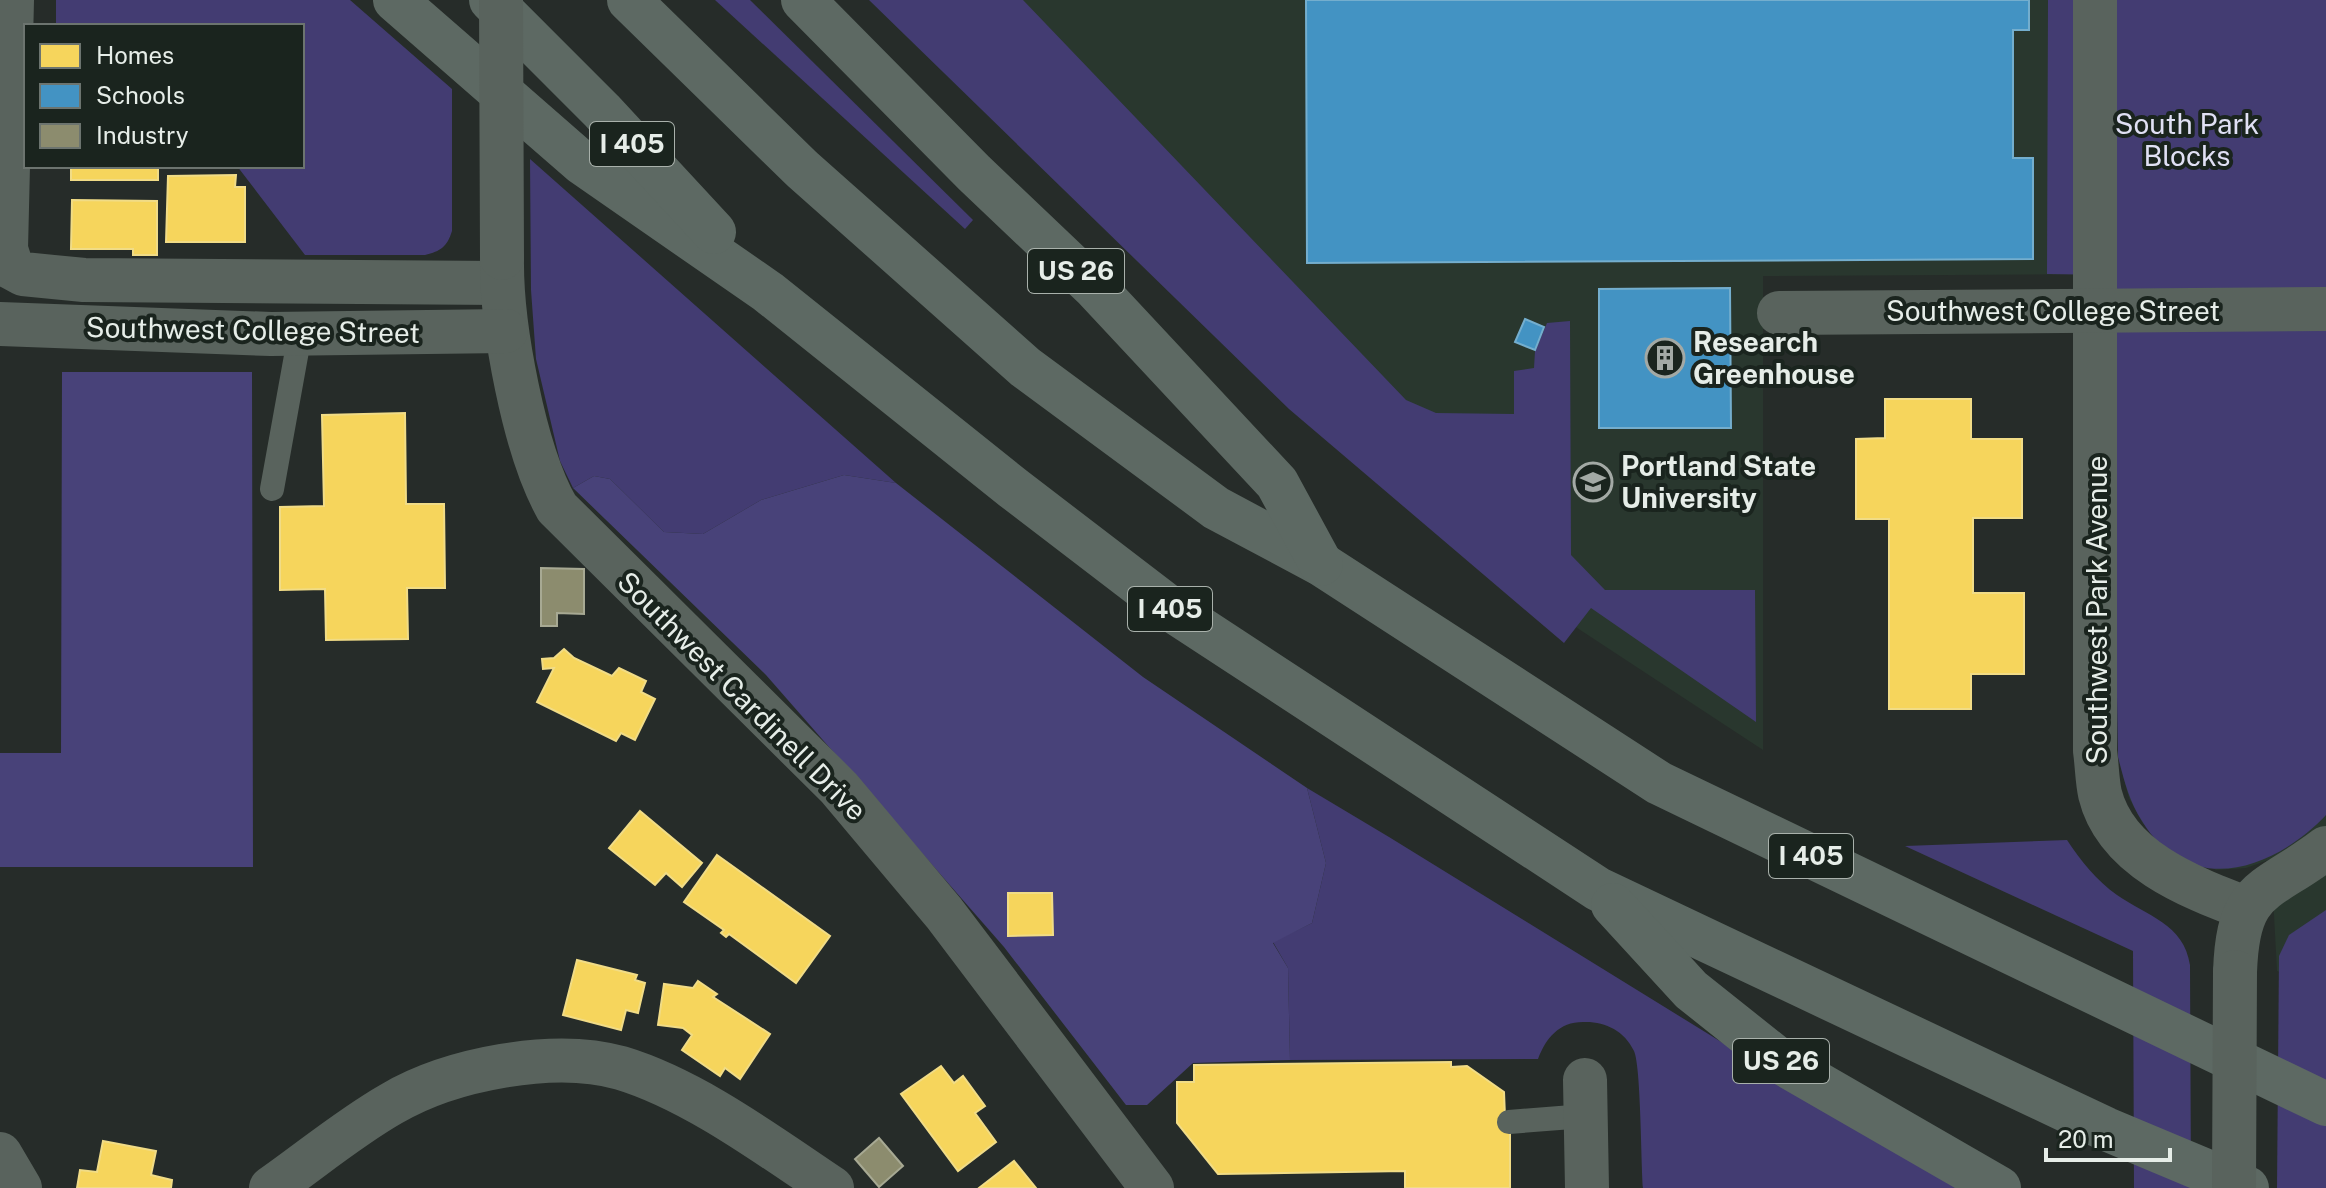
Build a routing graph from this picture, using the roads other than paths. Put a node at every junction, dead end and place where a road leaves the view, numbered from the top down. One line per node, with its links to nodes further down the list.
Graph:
1 (12, 0): 8 (street, Southwest College Street)
2 (395, 0): 9 (highway)
3 (491, 0): 9 (highway, I 405)
4 (501, 0): 8 (street, Southwest Cardinell Drive, bridge)
5 (629, 0): 17 (highway, I 405)
6 (803, 0): 17 (highway, US 26)
7 (2095, 0): 11 (street, Southwest Park Avenue)
8 (502, 271): 14 (street, Southwest Cardinell Drive)
9 (768, 292): 19 (highway, I 405)
10 (2326, 309): 11 (street, Southwest College Street)
11 (2096, 310): 12 (street, Southwest College Street); 20 (street, Southwest Park Avenue)
12 (1779, 313)
13 (0, 324): 15 (street, Southwest College Street)
14 (506, 331): 15 (street, Southwest College Street); 28 (street, Southwest Cardinell Drive)
15 (300, 334): 16 (lane)
16 (272, 489)
17 (1321, 564): 22 (highway, I 405)
18 (2326, 848): 20 (street)
19 (1598, 889): 30 (highway, US 26); 32 (highway, I 405)
20 (2245, 908): 31 (street, bridge)
21 (1585, 1098): 23 (lane); 29 (street)
22 (2326, 1104)
23 (1509, 1122)
24 (0, 1154): 25 (street)
25 (20, 1188)
26 (271, 1188): 27 (street)
27 (832, 1188)
28 (1152, 1188)
29 (1587, 1188)
30 (1999, 1188)
31 (2234, 1188)
32 (2247, 1188)

